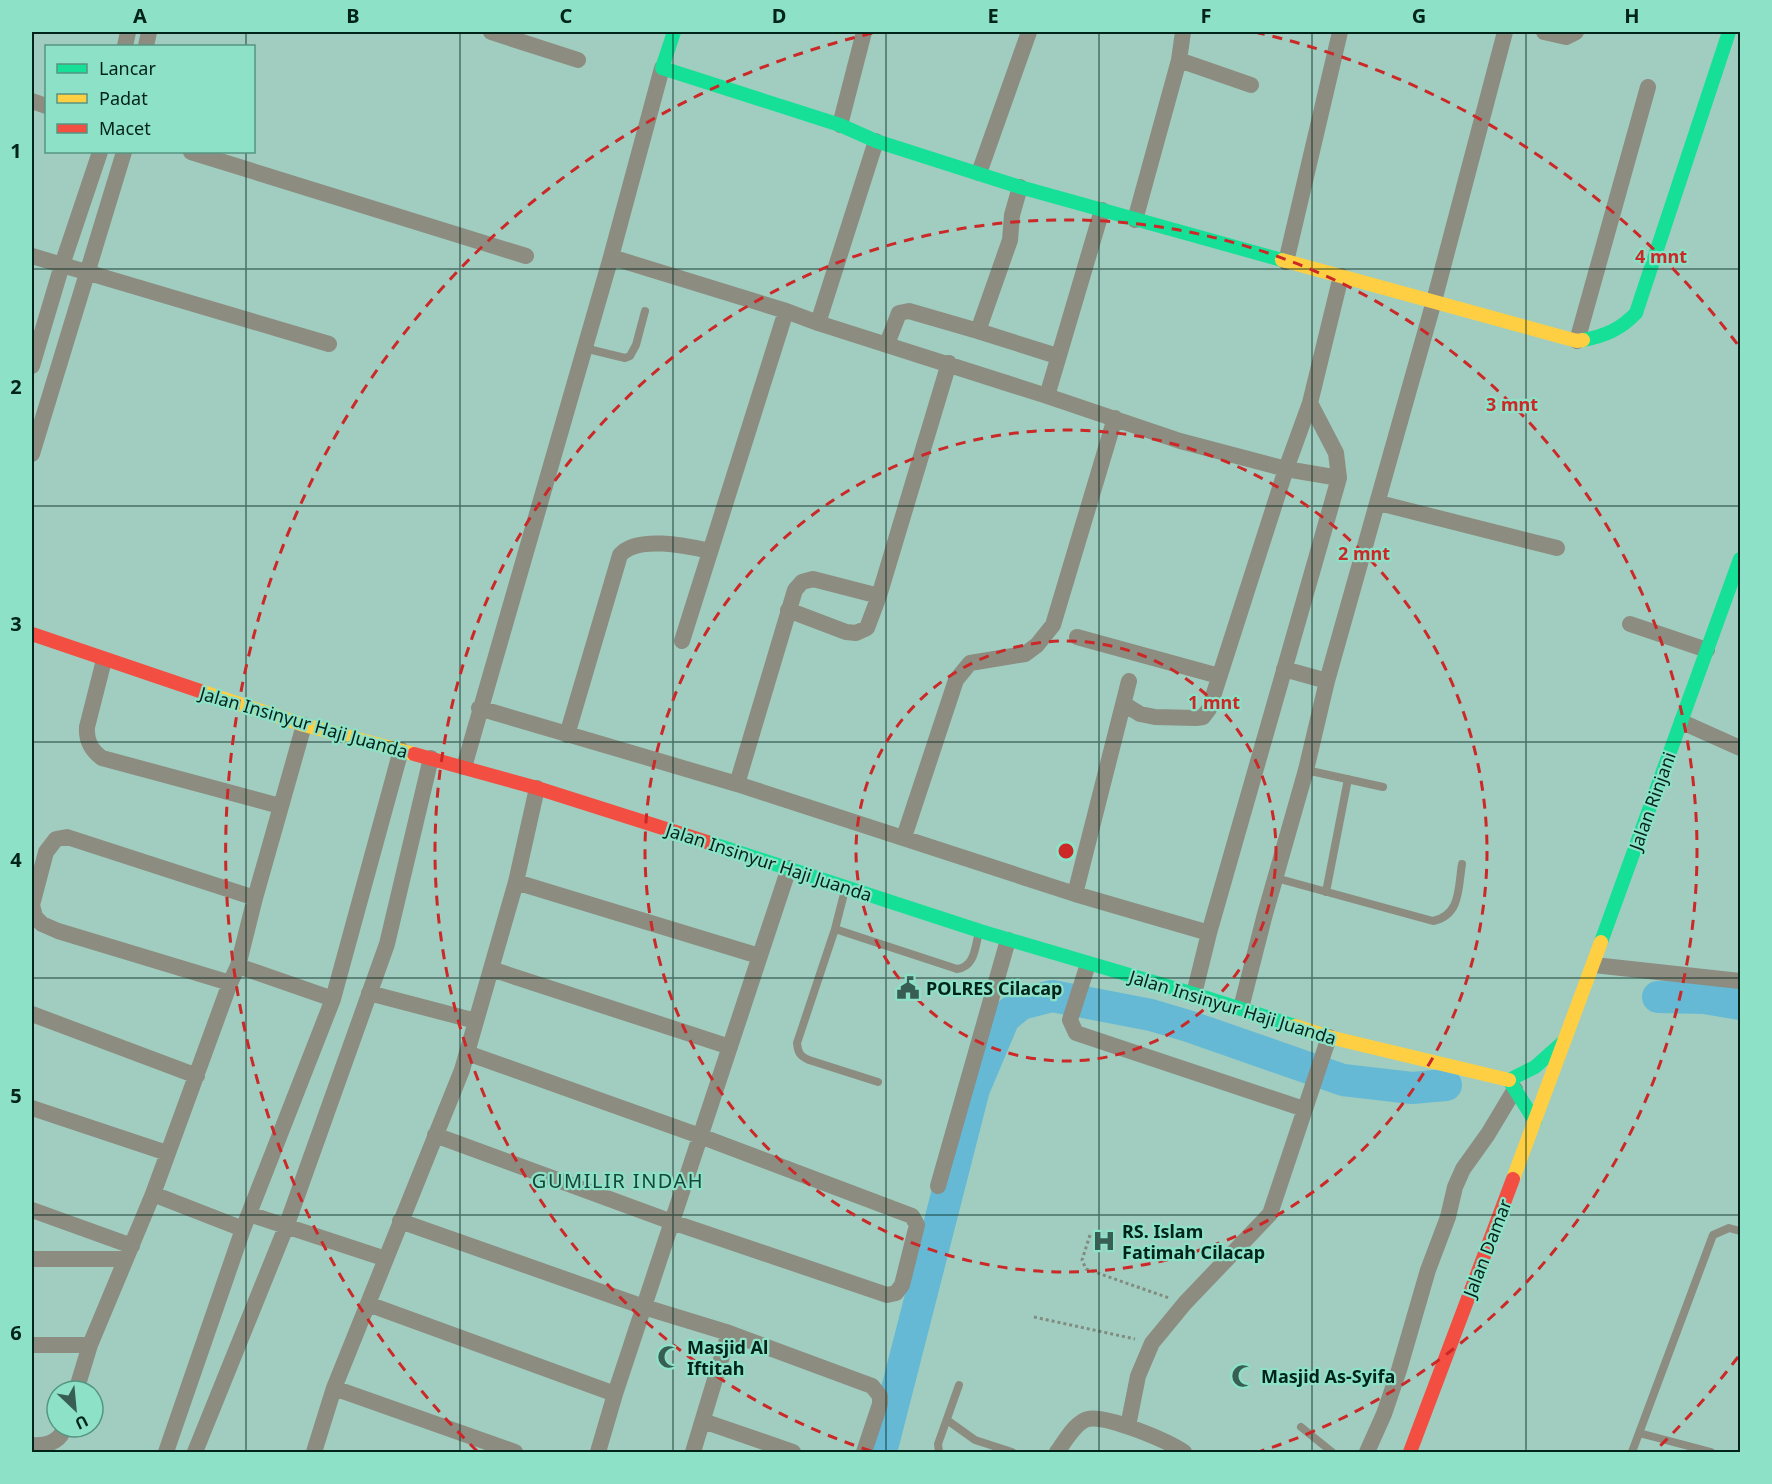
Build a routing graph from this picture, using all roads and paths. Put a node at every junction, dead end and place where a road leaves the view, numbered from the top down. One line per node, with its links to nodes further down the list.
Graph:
1 (491, 32): 11 (street)
2 (674, 32): 13 (street)
3 (864, 32): 16 (street)
4 (1029, 32): 21 (street)
5 (1183, 32): 12 (street)
6 (1340, 32): 28 (street)
7 (1505, 32): 32 (street)
8 (1544, 32): 9 (street)
9 (1576, 32)
10 (1729, 32): 37 (street)
11 (578, 60)
12 (1179, 60): 14 (street); 24 (street)
13 (662, 68): 16 (street); 27 (street)
14 (1251, 86)
15 (1647, 87): 37 (street)
16 (840, 125): 17 (street)
17 (876, 141): 21 (street); 35 (street)
18 (100, 153): 29 (street)
19 (124, 153): 30 (street)
20 (194, 153): 26 (street)
21 (979, 173): 22 (street)
22 (1020, 187): 23 (street); 36 (street)
23 (1102, 210): 24 (street); 41 (street)
24 (1135, 220): 28 (street)
25 (32, 256): 29 (street)
26 (526, 256)
27 (611, 257): 33 (street); 40 (street)
28 (1286, 262): 31 (street)
29 (62, 265): 30 (street); 43 (street)
30 (86, 272): 38 (street); 47 (street)
31 (1341, 276): 32 (street); 45 (street)
32 (1434, 301): 37 (street); 51 (street)
33 (786, 310): 35 (street); 53 (street)
34 (645, 311): 40 (lane)
35 (819, 323): 39 (street)
36 (978, 331): 39 (street); 41 (street)
37 (1577, 341)
38 (329, 344)
39 (887, 344): 42 (street)
40 (583, 348): 68 (street)
41 (1057, 356): 44 (street)
42 (949, 363): 44 (street); 55 (street)
43 (32, 366)
44 (1047, 396): 46 (street)
45 (1310, 403): 49 (street); 50 (street)
46 (1115, 418): 49 (street); 82 (street)
47 (36, 425): 48 (street)
48 (32, 454)
49 (1286, 469): 50 (street); 64 (street)
50 (1339, 478): 63 (street)
51 (1379, 503): 52 (street); 66 (street)
52 (1557, 548)
53 (710, 551): 60 (street); 71 (street)
54 (1740, 559): 61 (street, Jalan Rinjani)
55 (879, 596): 56 (street); 56 (street)
56 (788, 610): 78 (street)
57 (1630, 624): 61 (street)
58 (32, 634): 62 (street, Jalan Insinyur Haji Juanda)
59 (1077, 637): 64 (street)
60 (682, 641)
61 (1707, 650): 69 (street, Jalan Rinjani)
62 (104, 660): 70 (street, Jalan Insinyur Haji Juanda); 81 (street)
63 (1284, 669): 66 (street); 94 (street)
64 (1219, 676): 67 (street)
65 (1129, 681): 67 (street)
66 (1327, 681): 76 (street)
67 (1124, 704): 90 (street)
68 (479, 708): 71 (street); 75 (street)
69 (1682, 722): 72 (street); 98 (street, Jalan Rinjani)
70 (304, 725): 73 (street, Jalan Insinyur Haji Juanda); 81 (street)
71 (567, 735): 78 (street)
72 (1740, 748)
73 (401, 750): 74 (street, Jalan Insinyur Haji Juanda); 105 (street)
74 (431, 758): 75 (street, Jalan Insinyur Haji Juanda); 103 (street)
75 (464, 766): 80 (street, Jalan Insinyur Haji Juanda)
76 (1306, 770): 77 (lane); 86 (street)
77 (1348, 779): 79 (lane); 89 (lane)
78 (737, 784): 82 (street)
79 (1383, 787)
80 (537, 788): 85 (street, Jalan Insinyur Haji Juanda); 87 (street)
81 (280, 806): 91 (street)
82 (904, 837): 90 (street)
83 (38, 853): 91 (street); 102 (street)
84 (1462, 864): 89 (lane)
85 (789, 868): 88 (street, Jalan Insinyur Haji Juanda); 96 (street)
86 (1276, 878): 89 (lane); 106 (street)
87 (516, 882): 96 (street); 100 (street)
88 (846, 886): 92 (lane); 93 (street, Jalan Insinyur Haji Juanda)
89 (1326, 892)
90 (1075, 894): 94 (street)
91 (255, 898): 99 (street)
92 (835, 929): 93 (lane); 114 (lane)
93 (980, 931): 95 (street, Jalan Insinyur Haji Juanda)
94 (1209, 933): 104 (street)
95 (1008, 940): 97 (street, Jalan Insinyur Haji Juanda); 122 (street)
96 (759, 957): 111 (street)
97 (1088, 964): 104 (street, Jalan Insinyur Haji Juanda); 117 (street)
98 (1594, 965): 101 (street); 110 (street, Jalan Rinjani)
99 (238, 966): 102 (street); 105 (street)
100 (490, 969): 108 (street); 111 (street)
101 (1740, 981)
102 (230, 983): 113 (street)
103 (369, 993): 108 (street); 128 (street)
104 (1194, 994): 106 (street, Jalan Insinyur Haji Juanda)
105 (333, 999): 125 (street)
106 (1241, 1008): 109 (street, Jalan Insinyur Haji Juanda)
107 (32, 1014): 113 (street)
108 (476, 1021): 112 (street)
109 (1329, 1037): 115 (street, Jalan Insinyur Haji Juanda); 117 (street)
110 (1563, 1042): 115 (street); 118 (street, Jalan Damar)
111 (729, 1047): 120 (street)
112 (467, 1053): 119 (street); 120 (street)
113 (196, 1076): 121 (street)
114 (878, 1082)
115 (1512, 1084): 118 (street); 166 (street)
116 (32, 1108): 121 (street)
117 (1304, 1109): 134 (street)
118 (1535, 1122): 167 (street, Jalan Damar)
119 (435, 1136): 126 (street); 127 (street)
120 (700, 1136): 127 (street); 127 (street)
121 (167, 1153): 123 (street)
122 (938, 1186)
123 (153, 1194): 125 (street); 131 (street)
124 (32, 1210): 131 (street)
125 (246, 1221): 128 (street); 153 (street)
126 (400, 1221): 133 (street); 136 (street)
127 (672, 1222): 136 (street)
128 (286, 1227): 133 (street); 154 (street)
129 (1740, 1231): 150 (lane)
130 (1090, 1234): 134 (path)
131 (129, 1252): 132 (street); 141 (street)
132 (32, 1258)
133 (386, 1258): 135 (street)
134 (1185, 1303): 139 (street)
135 (368, 1304): 144 (street); 145 (street)
136 (644, 1307): 138 (street); 145 (street)
137 (1034, 1317): 139 (path)
138 (729, 1333): 147 (street); 160 (street)
139 (1152, 1342): 148 (street)
140 (32, 1345): 141 (street)
141 (90, 1345): 142 (street)
142 (80, 1379)
143 (959, 1385): 146 (lane)
144 (334, 1388): 155 (street); 156 (street)
145 (615, 1394): 157 (street)
146 (947, 1420): 161 (lane); 162 (lane)
147 (703, 1421): 158 (street); 159 (street)
148 (1128, 1426): 163 (street); 164 (street)
149 (1301, 1427): 165 (lane)
150 (1640, 1433): 168 (lane); 169 (lane)
151 (58, 1439): 152 (street)
152 (32, 1445)
153 (166, 1452)
154 (195, 1452)
155 (314, 1452)
156 (515, 1452)
157 (598, 1452)
158 (693, 1452)
159 (793, 1452)
160 (864, 1452)
161 (939, 1452)
162 (1012, 1452)
163 (1057, 1452)
164 (1184, 1452)
165 (1332, 1452)
166 (1367, 1452)
167 (1410, 1452)
168 (1632, 1452)
169 (1711, 1452)

